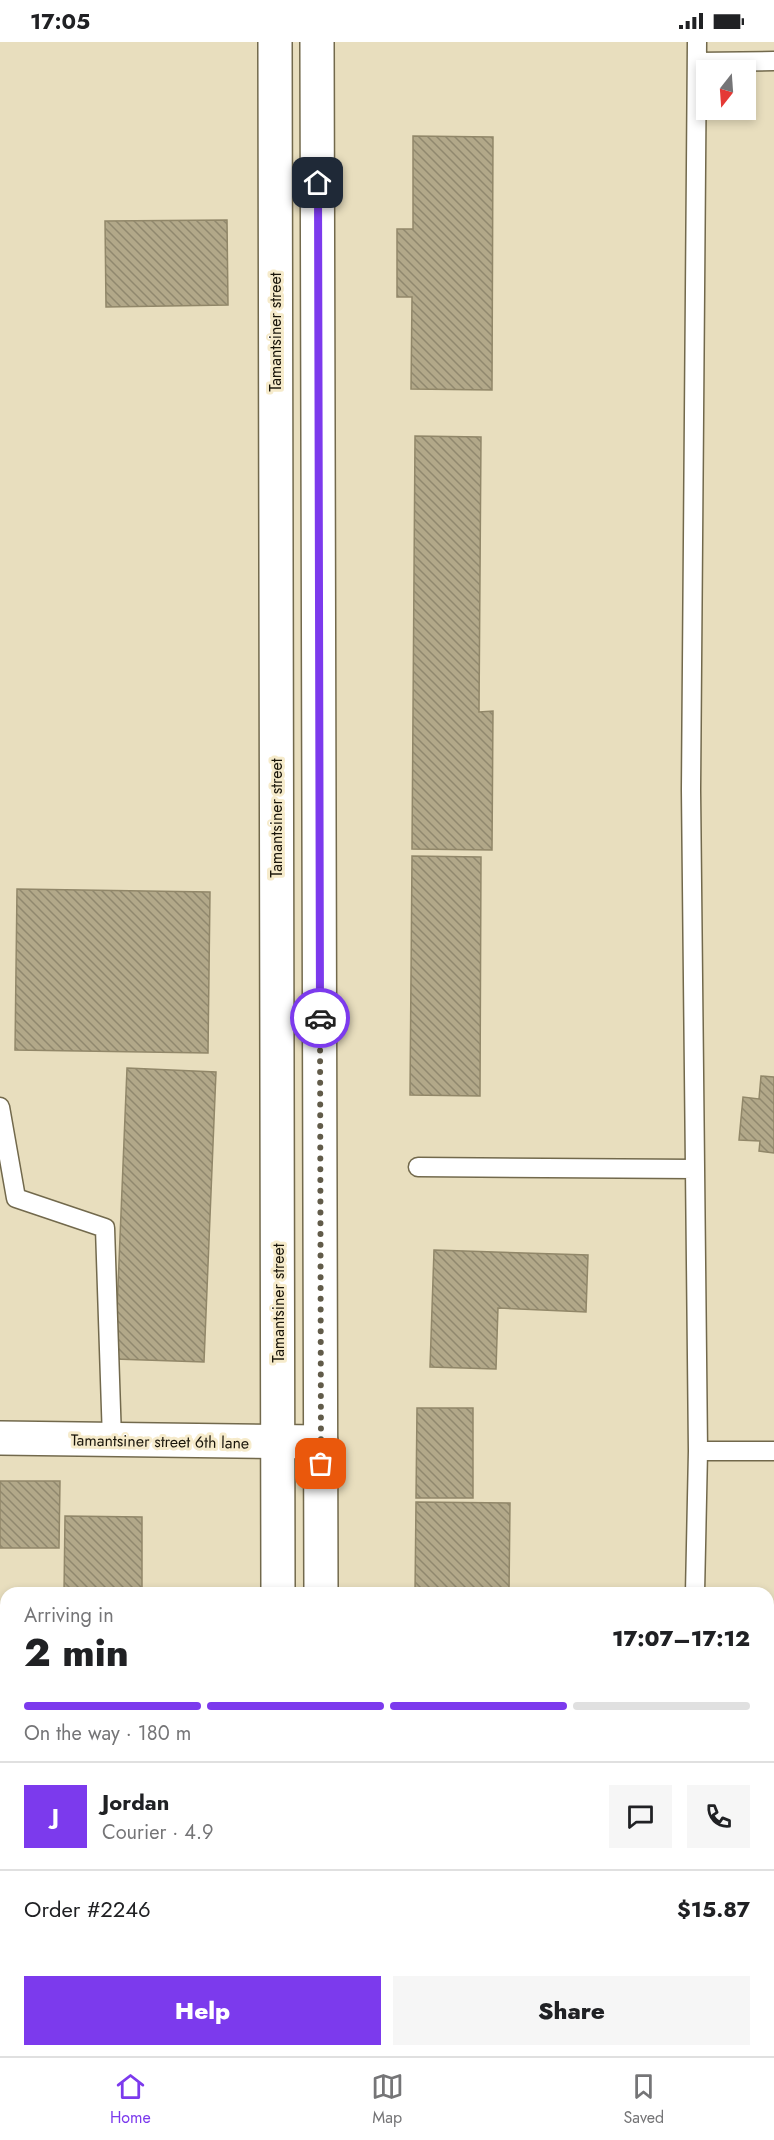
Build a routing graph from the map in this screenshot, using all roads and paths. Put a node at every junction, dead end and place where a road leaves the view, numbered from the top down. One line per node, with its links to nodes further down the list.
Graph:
1 (275, 42): 14 (main road, Tamantsiner street)
2 (317, 42): 13 (main road)
3 (697, 42): 4 (lane)
4 (697, 60)
5 (756, 61): 6 (lane)
6 (774, 61)
7 (697, 120): 10 (lane)
8 (0, 1107): 12 (lane)
9 (417, 1167): 10 (lane)
10 (695, 1169): 15 (lane)
11 (0, 1438): 12 (main road, Tamantsiner street 6th lane)
12 (112, 1440): 14 (main road, Tamantsiner street 6th lane)
13 (321, 1442): 14 (main road, Tamantsiner street 6th lane); 18 (main road)
14 (278, 1443): 17 (main road, Tamantsiner street)
15 (698, 1451): 16 (lane); 19 (lane)
16 (774, 1451)
17 (278, 1587)
18 (321, 1587)
19 (695, 1587)

